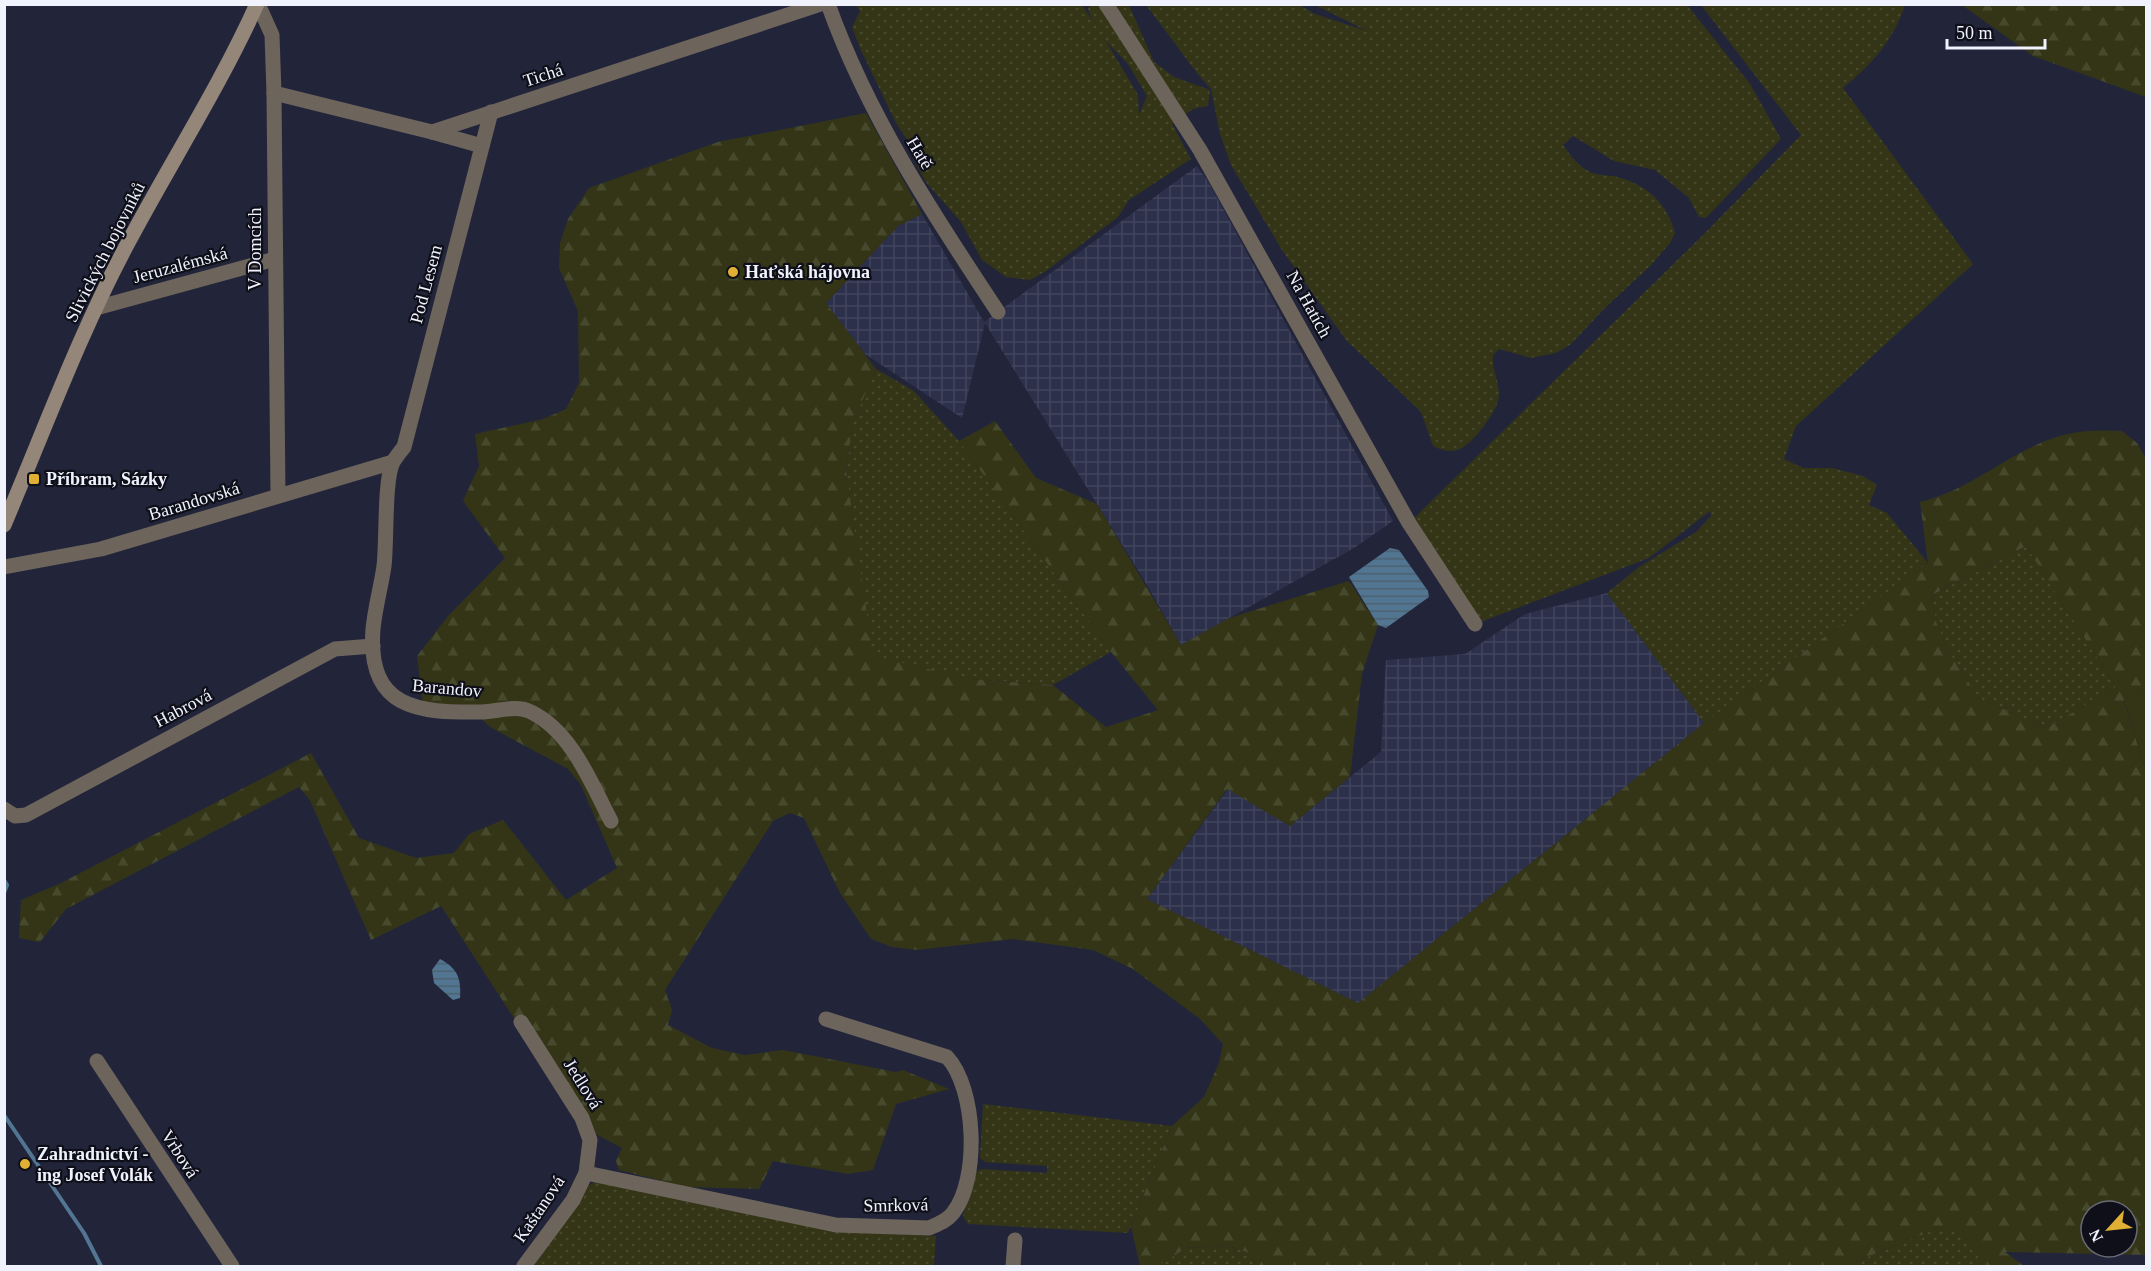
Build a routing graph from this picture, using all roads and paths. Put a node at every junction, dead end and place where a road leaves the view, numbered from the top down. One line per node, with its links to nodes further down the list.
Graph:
1 (258, 4): 5 (street, V Domcích); 10 (street, Slivických bojovníků)
2 (821, 4): 6 (street, Tichá)
3 (828, 4): 11 (street, Hatě)
4 (1106, 4): 16 (street, Na Hatích)
5 (274, 93): 7 (street); 9 (street, V Domcích)
6 (491, 112): 7 (street, Tichá); 8 (street, Pod Lesem)
7 (432, 132): 8 (street)
8 (482, 146): 12 (street, Pod Lesem)
9 (275, 260): 10 (street, Jeruzalémská); 13 (street, V Domcích)
10 (96, 308): 14 (street, Slivických bojovníků)
11 (998, 312)
12 (393, 462): 13 (street, Barandovská); 17 (street, Barandov)
13 (278, 495): 15 (street, Barandovská)
14 (4, 525)
15 (4, 567)
16 (1475, 624)
17 (373, 646): 18 (street, Habrová); 19 (street, Barandov)
18 (10, 812)
19 (611, 821)
20 (826, 1019): 23 (street, Smrková)
21 (521, 1022): 23 (street, Jedlová)
22 (97, 1061): 25 (street, Vrbová)
23 (586, 1173): 26 (street, Kaštanová)
24 (1016, 1240): 27 (street)
25 (232, 1266)
26 (524, 1266)
27 (1013, 1266)

